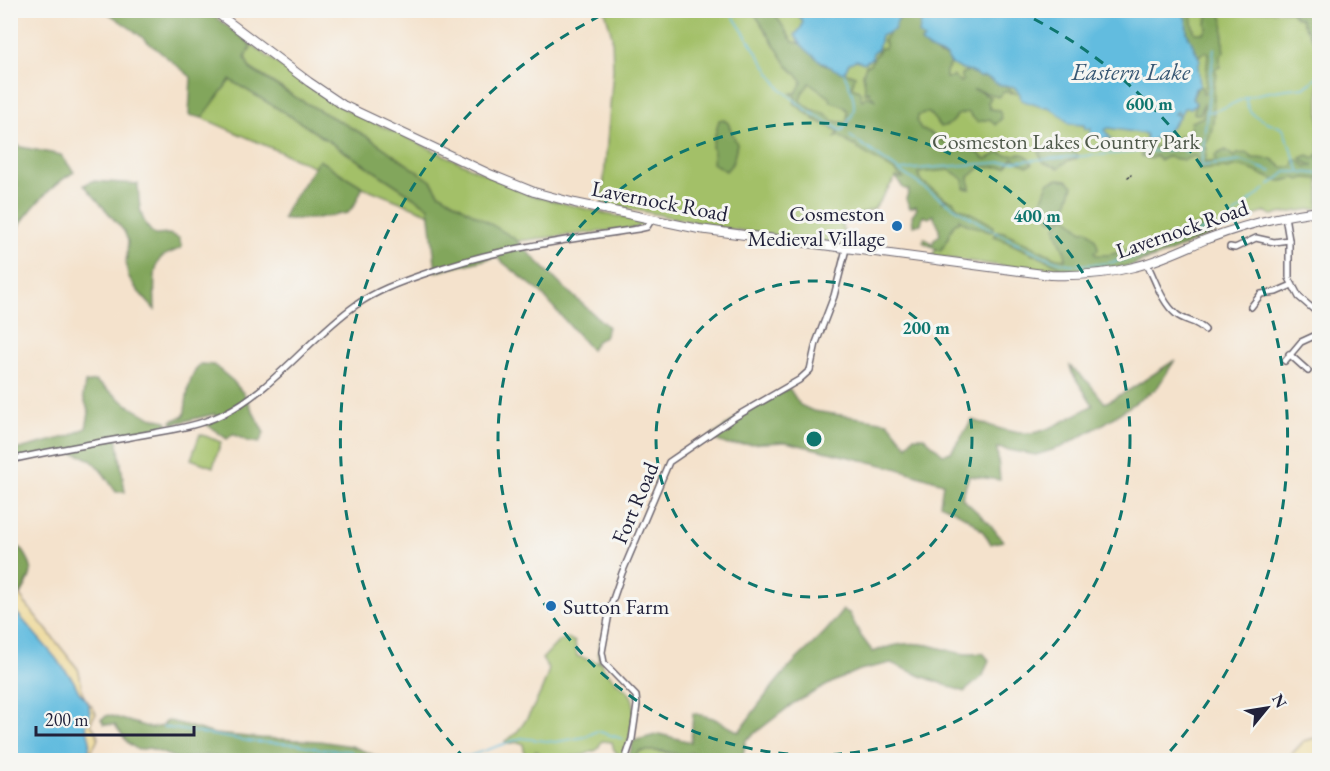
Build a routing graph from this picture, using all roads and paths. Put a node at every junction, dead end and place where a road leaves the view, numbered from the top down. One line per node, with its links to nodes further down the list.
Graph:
1 (213, 10): 4 (main road, Lavernock Road)
2 (1320, 211): 3 (main road, Lavernock Road)
3 (1285, 216): 5 (street); 8 (main road, Lavernock Road)
4 (652, 219): 7 (main road, Lavernock Road); 17 (street)
5 (1289, 240): 6 (street); 9 (street)
6 (1230, 247)
7 (846, 249): 8 (main road, Lavernock Road); 18 (street, Fort Road)
8 (1147, 264): 13 (street)
9 (1292, 285): 10 (street); 11 (street)
10 (1251, 307)
11 (1320, 315)
12 (1320, 329): 14 (street)
13 (1204, 330)
14 (1289, 354): 15 (street); 16 (street)
15 (1285, 361)
16 (1308, 372)
17 (10, 460)
18 (625, 760)

